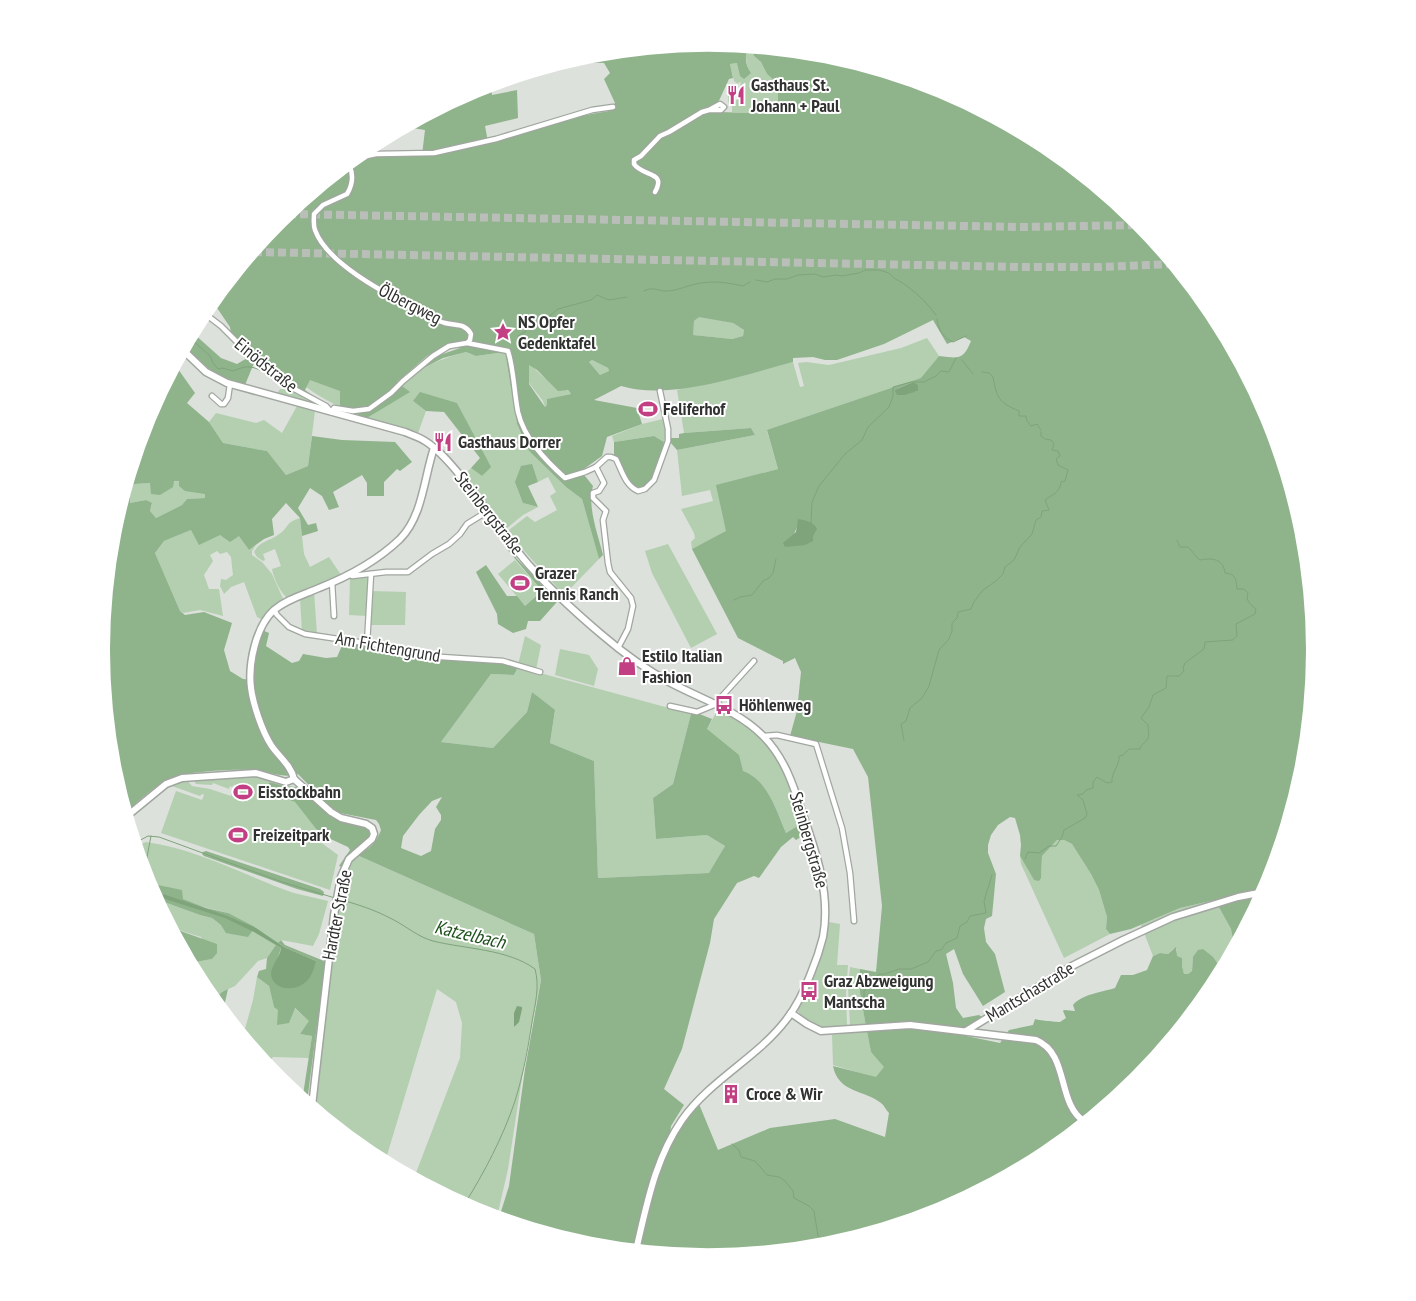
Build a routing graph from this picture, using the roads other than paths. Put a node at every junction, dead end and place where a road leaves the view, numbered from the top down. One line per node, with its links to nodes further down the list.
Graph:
1 (613, 107): 3 (street)
2 (709, 110): 5 (street)
3 (372, 156)
4 (352, 170): 7 (street, Ölbergweg)
5 (655, 192)
6 (211, 318): 12 (street, Einödstraße)
7 (467, 343): 12 (street, Ölbergweg); 14 (street)
8 (188, 354): 9 (main road, Steinbergstraße)
9 (230, 384): 11 (street); 12 (main road, Steinbergstraße)
10 (660, 391): 14 (street)
11 (212, 396)
12 (331, 412): 13 (main road, Steinbergstraße)
13 (434, 448): 15 (main road, Steinbergstraße); 16 (main road)
14 (596, 467): 22 (street)
15 (488, 511): 17 (street); 22 (main road, Steinbergstraße)
16 (350, 574): 17 (street); 18 (main road)
17 (371, 574): 21 (street)
18 (332, 582): 19 (main road); 20 (street)
19 (274, 610): 21 (street, Am Fichtengrund); 28 (main road)
20 (334, 616)
21 (367, 644): 24 (street, Am Fichtengrund)
22 (618, 648): 25 (main road, Steinbergstraße)
23 (754, 661): 25 (street)
24 (540, 672)
25 (714, 705): 26 (street); 27 (main road, Steinbergstraße)
26 (670, 706)
27 (764, 736): 31 (street, Steinbergstraße); 32 (main road, Steinbergstraße)
28 (294, 779): 29 (main road); 34 (main road, Hardter Straße)
29 (132, 812)
30 (1253, 894): 33 (main road, Mantschastraße)
31 (854, 921)
32 (791, 1013): 33 (main road, Mantschastraße); 36 (main road, Steinbergstraße)
33 (966, 1032): 35 (main road)
34 (313, 1099)
35 (1080, 1118)
36 (637, 1244)

